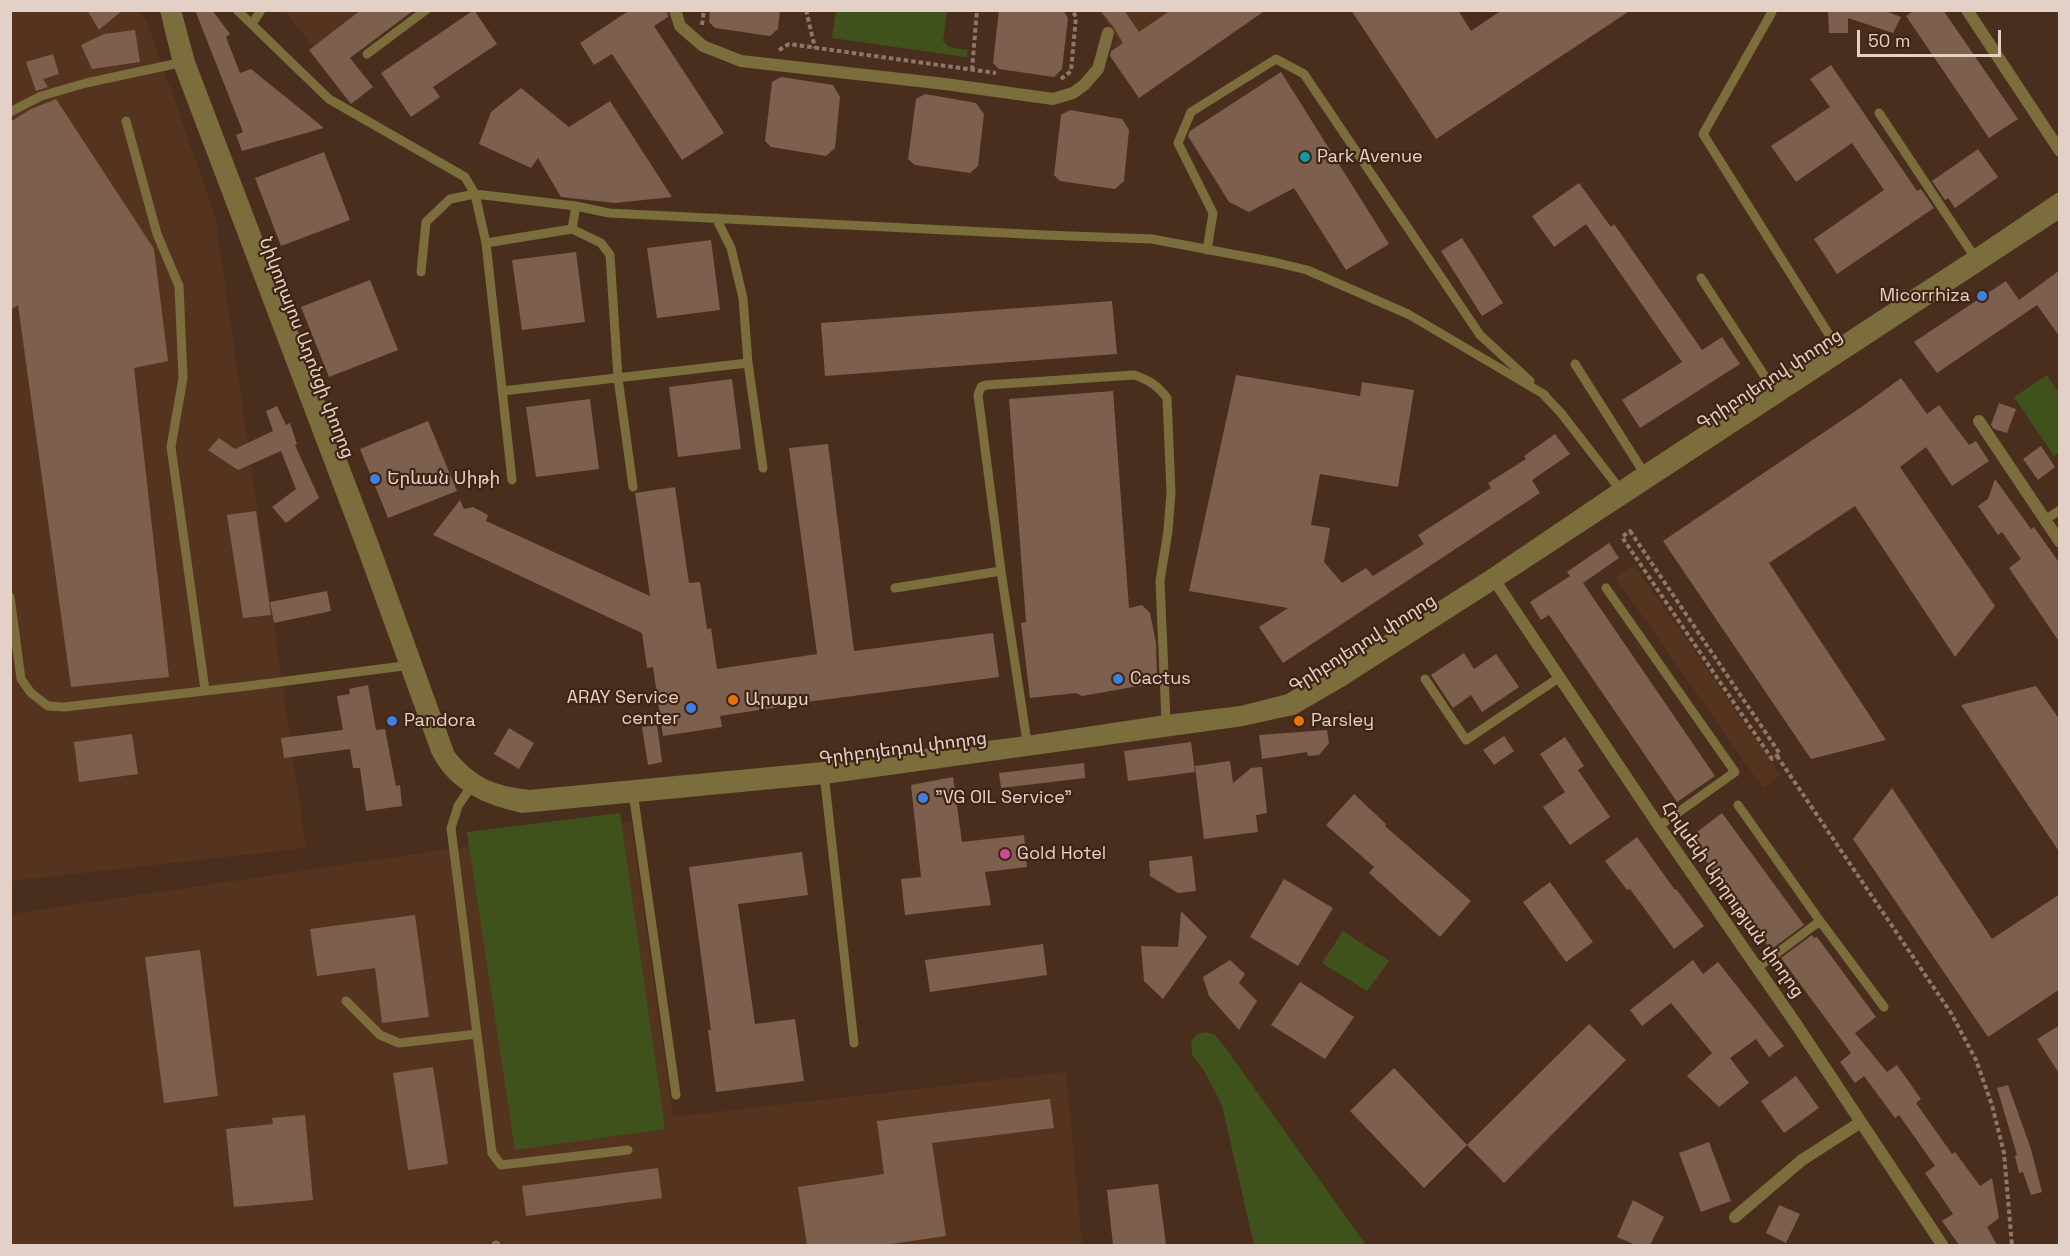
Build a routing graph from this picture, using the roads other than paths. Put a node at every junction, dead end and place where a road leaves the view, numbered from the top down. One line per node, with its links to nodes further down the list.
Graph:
1 (166, 10): 13 (street, Նիկողայոս Ադոնցի փողոց)
2 (175, 10): 46 (street, Նիկողայոս Ադոնցի փողոց)
3 (237, 10): 10 (lane)
4 (261, 10): 10 (lane)
5 (426, 10): 12 (lane)
6 (675, 10): 11 (street)
7 (1770, 10): 30 (lane)
8 (1967, 10): 18 (street)
9 (1977, 10): 17 (street)
10 (252, 24): 19 (lane)
11 (1108, 33)
12 (367, 54)
13 (179, 63): 14 (lane); 46 (street, Նիկողայոս Ադոնցի փողոց)
14 (10, 112)
15 (1879, 113): 27 (lane)
16 (126, 121): 55 (lane)
17 (2060, 137)
18 (2060, 151)
19 (475, 194): 21 (lane); 25 (lane); 28 (lane)
20 (2060, 198): 27 (street, Գրիբոյեդով փողոց)
21 (576, 206): 23 (lane); 24 (lane)
22 (2060, 212): 30 (street, Գրիբոյեդով փողոց)
23 (716, 218): 26 (lane); 31 (lane)
24 (572, 229): 25 (lane); 33 (lane)
25 (486, 243): 34 (lane)
26 (1208, 250): 36 (lane); 36 (lane)
27 (1974, 256): 30 (street, Գրիբոյեդով փողոց)
28 (421, 272)
29 (1701, 278): 35 (lane)
30 (1839, 351): 35 (street, Գրիբոյեդով փողոց)
31 (748, 363): 33 (lane); 38 (lane)
32 (1575, 364): 39 (lane)
33 (618, 378): 34 (lane); 41 (lane)
34 (502, 391): 40 (lane)
35 (1775, 392): 39 (street, Գրիբոյեդով փողոց)
36 (1545, 395): 42 (lane)
37 (1979, 421): 44 (street)
38 (763, 468)
39 (1646, 477): 42 (street, Գրիբոյեդով փողոց); 48 (street, Գրիբոյեդով փողոց)
40 (512, 480)
41 (633, 487)
42 (1619, 488): 48 (street, Գրիբոյեդով փողոց)
43 (2060, 510): 44 (lane)
44 (2045, 520): 45 (street)
45 (2060, 542)
46 (368, 546): 52 (street, Նիկողայոս Ադոնցի փողոց)
47 (1001, 571): 49 (lane); 56 (lane); 57 (lane)
48 (1494, 579): 53 (street, Հովսեփ Արղության փողոց); 56 (street, Գրիբոյեդով փողոց); 58 (street, Գրիբոյեդով փողոց)
49 (895, 588)
50 (1606, 588): 62 (lane)
51 (10, 597): 55 (lane)
52 (412, 665): 55 (lane); 59 (street, Նիկողայոս Ադոնցի փողոց)
53 (1560, 677): 54 (lane); 62 (street, Հովսեփ Արղության փողոց)
54 (1425, 679)
55 (205, 690)
56 (1166, 721): 57 (street, Գրիբոյեդով փողոց)
57 (1027, 742): 58 (street, Գրիբոյեդով փողոց)
58 (824, 773): 60 (street, Գրիբոյեդով փողոց); 68 (lane)
59 (472, 784): 60 (street, Գրիբոյեդով փողոց); 67 (lane)
60 (633, 791): 69 (lane)
61 (1738, 805): 63 (lane)
62 (1659, 826): 64 (street, Հովսեփ Արղության փողոց)
63 (1820, 921): 64 (lane); 66 (lane)
64 (1757, 968): 70 (street, Հովսեփ Արղության փողոց)
65 (346, 1000): 67 (lane)
66 (1884, 1007)
67 (477, 1034): 71 (lane)
68 (854, 1042)
69 (676, 1095)
70 (1861, 1122): 72 (street); 73 (street, Հովսեփ Արղության փողոց)
71 (628, 1150)
72 (1735, 1217)
73 (1943, 1245)

